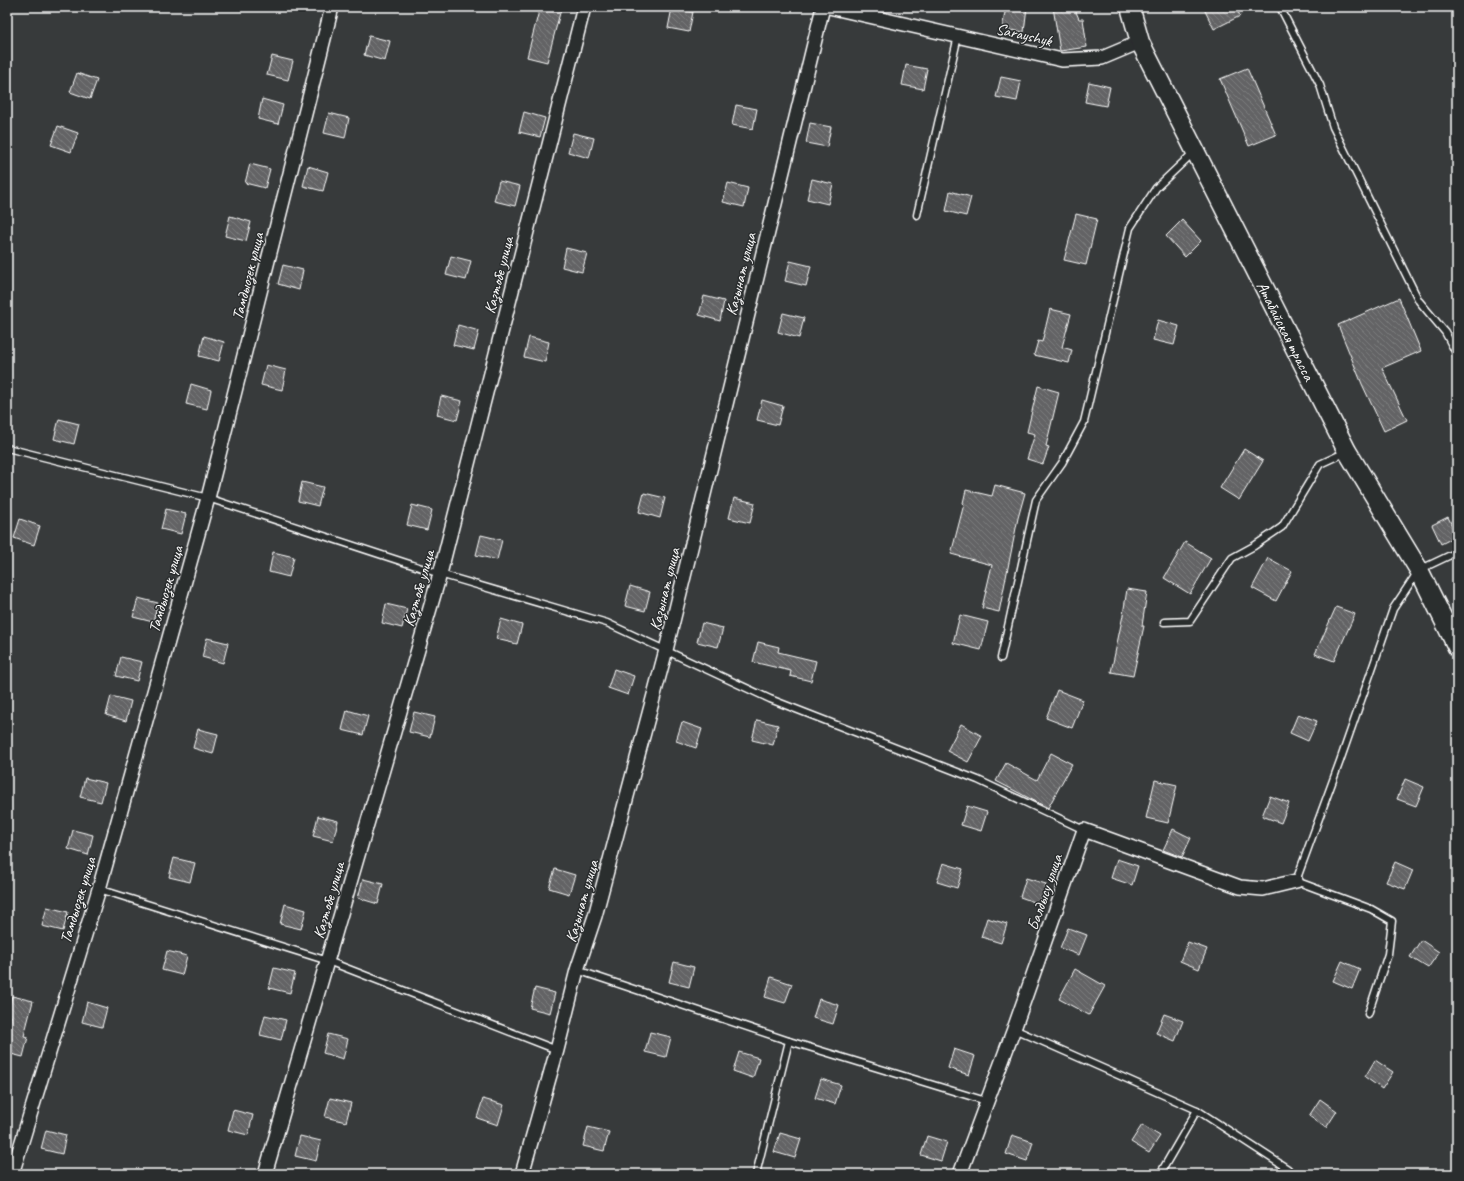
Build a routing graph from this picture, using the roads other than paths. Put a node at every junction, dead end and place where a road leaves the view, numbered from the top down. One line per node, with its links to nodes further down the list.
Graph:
1 (332, 7): 14 (street, Тамдыозек улица)
2 (584, 7): 17 (street, Казтобе улица)
3 (823, 7): 20 (street, Казынат улица)
4 (829, 7): 7 (street, Sarayshyk)
5 (1280, 7): 11 (lane)
6 (1132, 8): 8 (main road, Атабайская трасса)
7 (958, 36): 8 (street, Sarayshyk); 10 (lane)
8 (1140, 42): 9 (main road, Атабайская трасса)
9 (1195, 151): 13 (main road, Атабайская трасса); 21 (lane)
10 (917, 215)
11 (1457, 355)
12 (7, 448): 14 (lane)
13 (1347, 451): 16 (main road, Атабайская трасса); 18 (lane)
14 (208, 498): 17 (lane); 24 (street, Тамдыозек улица)
15 (1457, 552): 16 (lane)
16 (1419, 570): 19 (main road, Атабайская трасса); 23 (lane)
17 (440, 574): 20 (lane); 25 (street, Казтобе улица)
18 (1164, 622)
19 (1457, 647)
20 (666, 650): 22 (lane); 26 (street, Казынат улица)
21 (1001, 658)
22 (1084, 830): 23 (street); 28 (street, Балдысу улица)
23 (1296, 881): 27 (lane)
24 (99, 889): 25 (lane); 33 (street, Тамдыозек улица)
25 (328, 961): 30 (lane); 34 (street, Казтобе улица)
26 (577, 970): 29 (lane); 30 (street, Казынат улица)
27 (1368, 1014)
28 (1014, 1029): 31 (street, Балдысу улица); 32 (lane)
29 (789, 1041): 31 (lane); 36 (lane)
30 (557, 1050): 35 (street, Казынат улица)
31 (986, 1101): 37 (street, Балдысу улица)
32 (1196, 1110): 38 (lane); 39 (lane)
33 (12, 1174)
34 (265, 1174)
35 (522, 1174)
36 (756, 1174)
37 (960, 1174)
38 (1160, 1174)
39 (1290, 1174)

